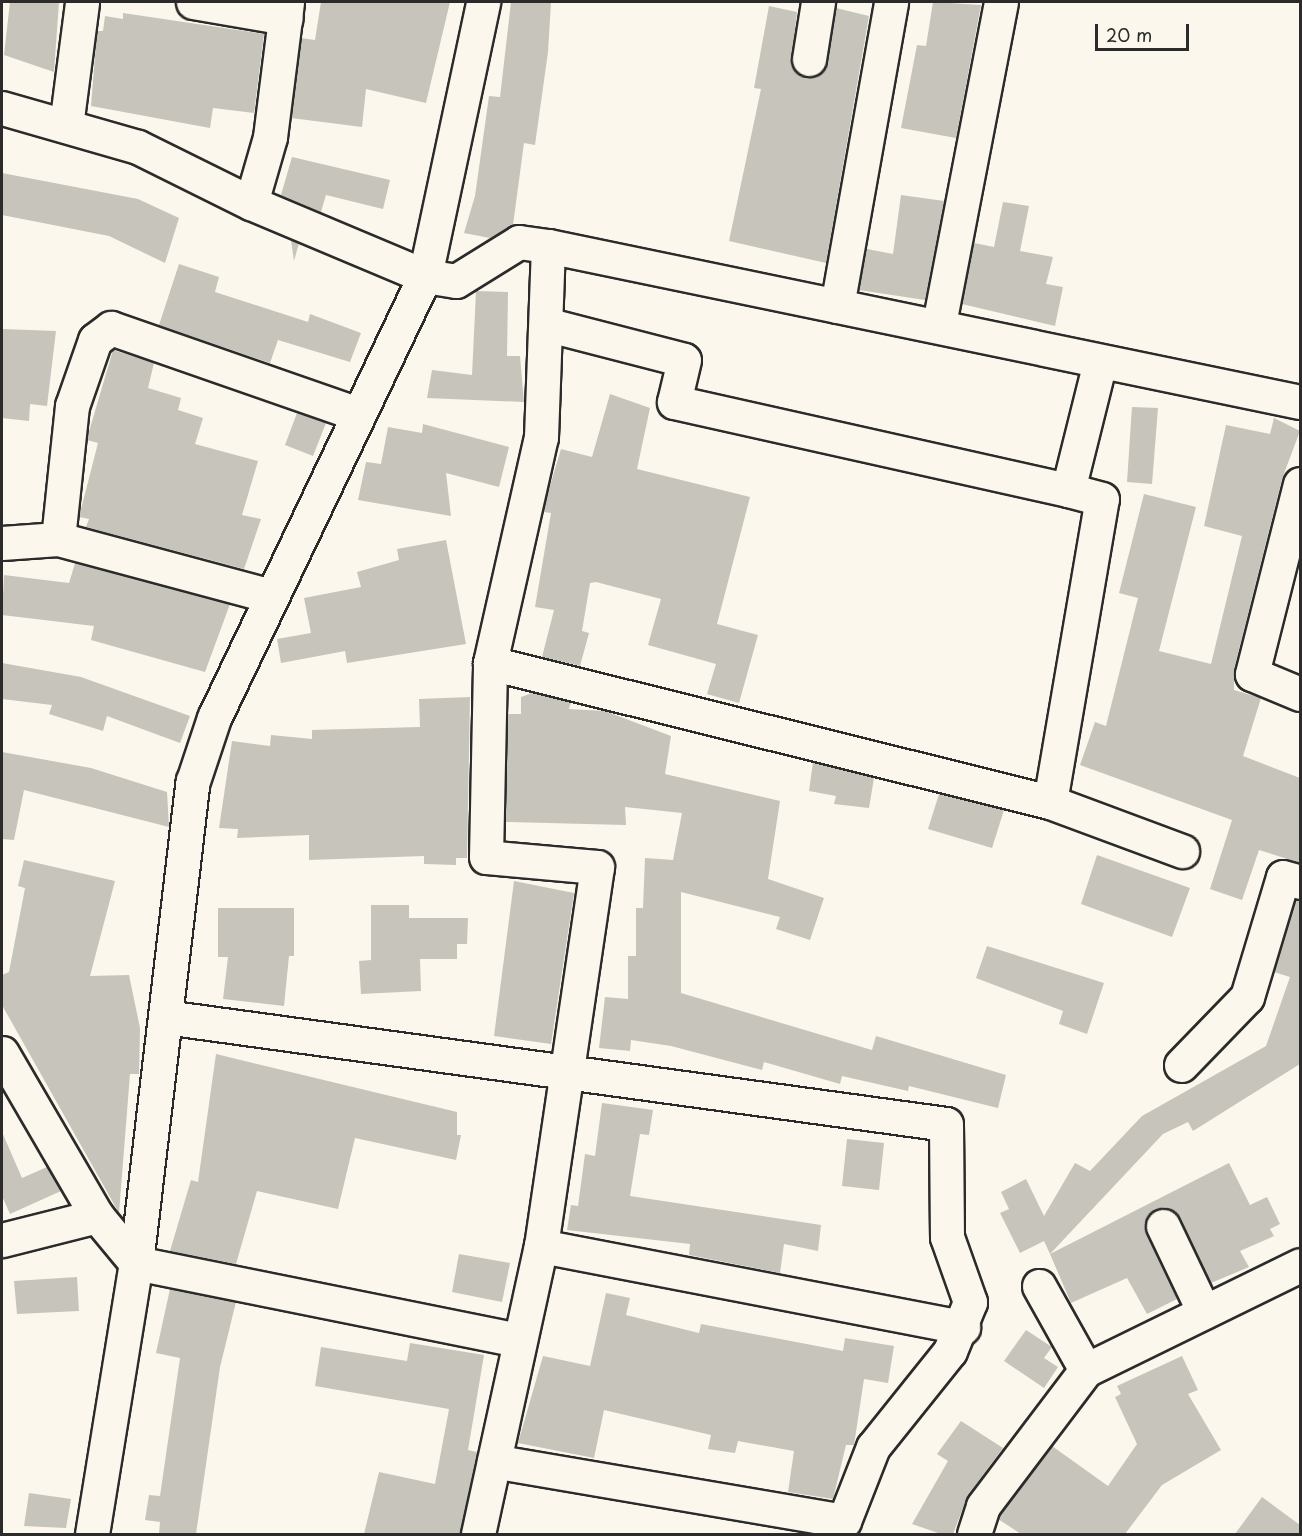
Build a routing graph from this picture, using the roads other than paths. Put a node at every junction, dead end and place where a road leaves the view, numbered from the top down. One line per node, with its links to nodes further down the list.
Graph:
1 (82, 2): 10 (street)
2 (193, 2): 7 (street)
3 (483, 2): 13 (street)
4 (818, 2): 8 (street)
5 (891, 2): 14 (street)
6 (1001, 2): 15 (street)
7 (286, 10): 11 (street)
8 (809, 59)
9 (2, 108): 10 (street)
10 (66, 126): 11 (street)
11 (251, 203): 13 (street)
12 (548, 246): 13 (street); 14 (street); 16 (street)
13 (425, 276): 19 (street)
14 (837, 306): 15 (street)
15 (939, 324): 17 (street)
16 (549, 325): 21 (street); 25 (street)
17 (1100, 362): 18 (street); 21 (street)
18 (1300, 402)
19 (358, 414): 22 (street); 24 (street)
20 (1300, 484): 26 (street)
21 (1068, 490): 27 (street)
22 (58, 538): 23 (street); 24 (street)
23 (2, 543)
24 (271, 596): 30 (street)
25 (489, 663): 27 (street); 33 (street)
26 (1300, 694)
27 (1050, 802): 28 (street)
28 (1182, 851)
29 (1300, 882): 32 (street)
30 (165, 1017): 33 (street); 38 (street)
31 (2, 1053): 34 (street)
32 (1181, 1065)
33 (568, 1074): 37 (street); 42 (street)
34 (97, 1216): 36 (street); 38 (street)
35 (1163, 1226): 41 (street)
36 (2, 1240)
37 (541, 1246): 42 (street); 43 (street)
38 (136, 1263): 43 (street); 46 (street)
39 (1300, 1265): 41 (street)
40 (1039, 1286): 44 (street)
41 (1204, 1312): 44 (street)
42 (963, 1327): 45 (street)
43 (519, 1340): 45 (street)
44 (1086, 1370): 48 (street)
45 (494, 1461): 47 (street)
46 (92, 1534)
47 (478, 1534)
48 (974, 1534)

